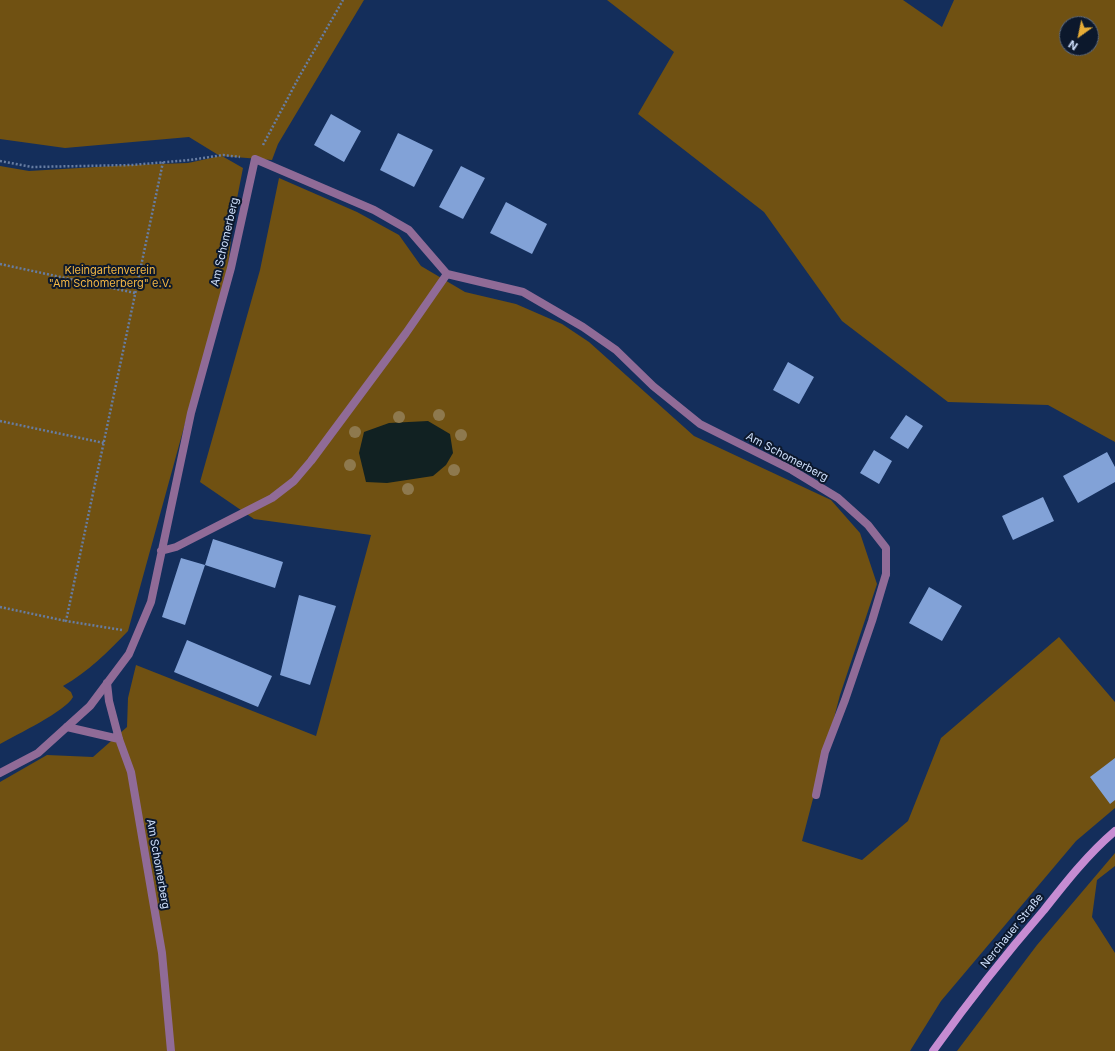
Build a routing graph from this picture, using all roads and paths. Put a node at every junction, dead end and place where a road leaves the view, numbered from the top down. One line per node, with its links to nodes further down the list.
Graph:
1 (343, 0): 2 (path)
2 (255, 159): 4 (path); 6 (street); 10 (street, Am Schomerberg)
3 (0, 161): 4 (path)
4 (162, 162): 7 (path)
5 (0, 264): 7 (path)
6 (447, 274): 10 (street); 18 (street, Am Schomerberg)
7 (135, 293): 9 (path)
8 (0, 422): 9 (path)
9 (104, 443): 12 (path)
10 (162, 551): 13 (street, Am Schomerberg)
11 (0, 606): 12 (path)
12 (66, 621): 13 (path)
13 (137, 633): 14 (street, Am Schomerberg)
14 (107, 683): 15 (street, Am Schomerberg); 16 (street, Am Schomerberg)
15 (67, 726): 16 (street); 17 (street, Am Schomerberg)
16 (119, 739): 20 (street, Am Schomerberg)
17 (0, 773)
18 (816, 795)
19 (1115, 831): 21 (main road, Nerchauer Straße)
20 (171, 1051)
21 (933, 1051)

